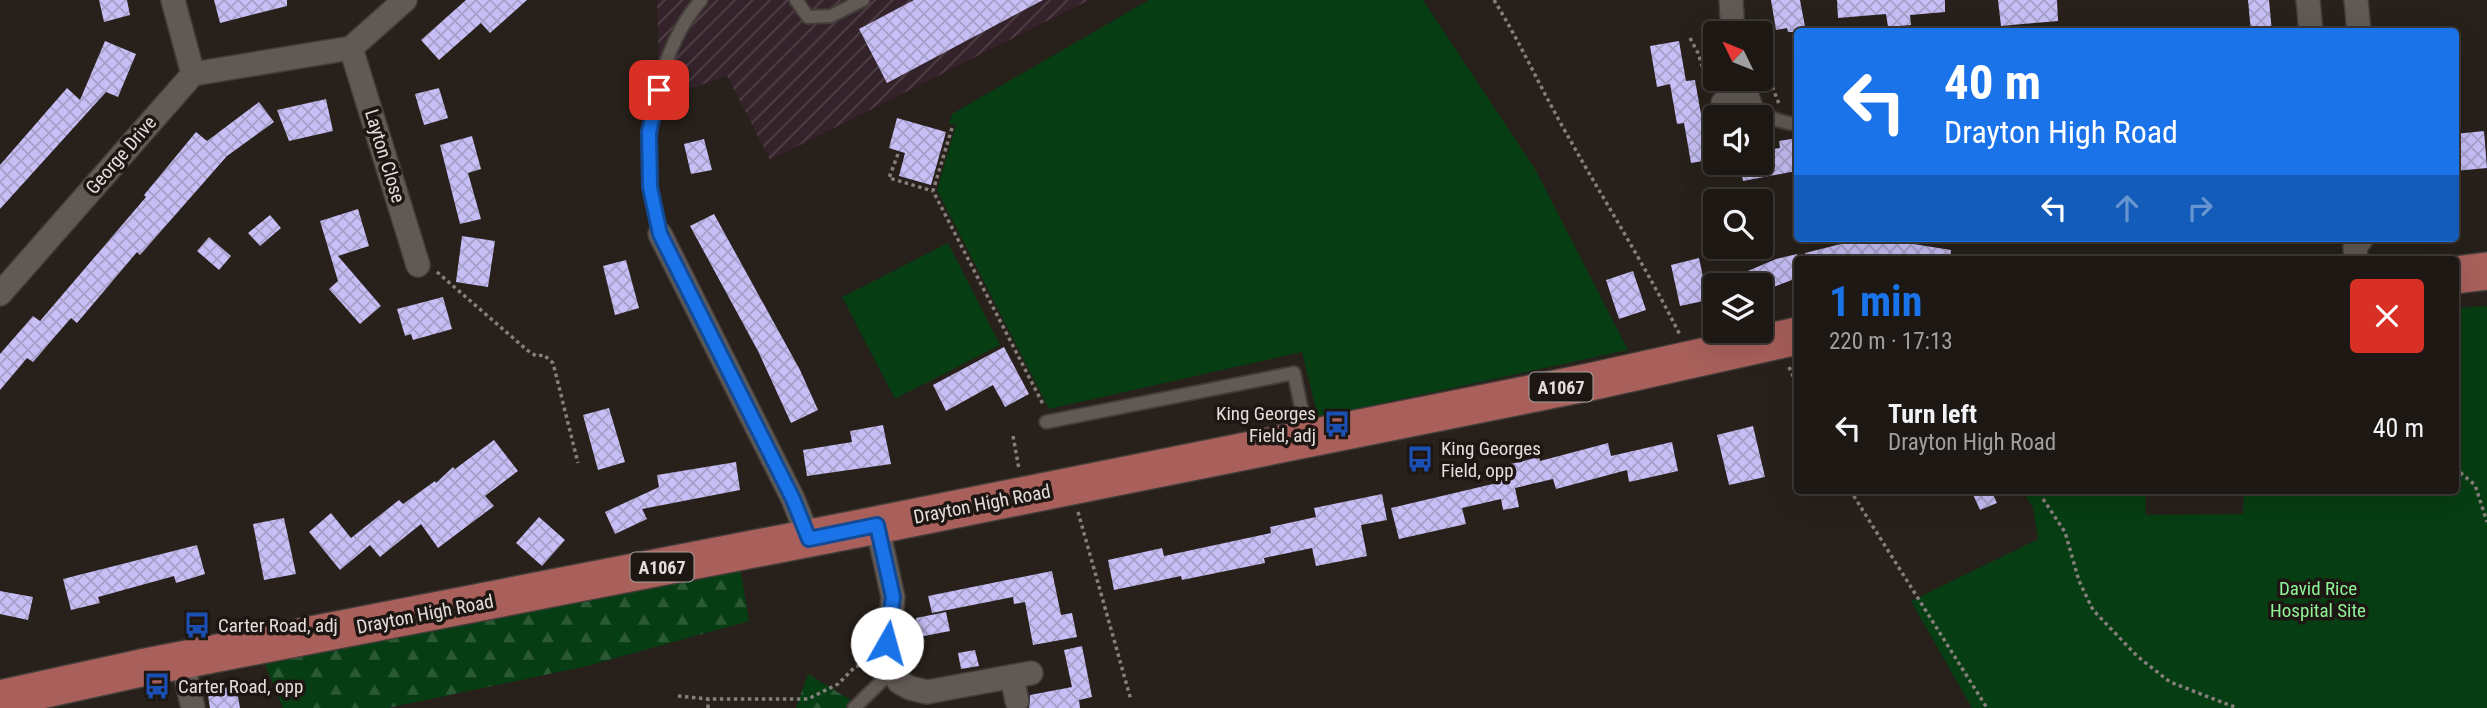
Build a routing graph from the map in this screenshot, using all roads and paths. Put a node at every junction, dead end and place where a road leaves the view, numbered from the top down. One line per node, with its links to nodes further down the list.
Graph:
1 (173, 0): 16 (street)
2 (405, 0): 15 (street)
3 (701, 0): 10 (lane)
4 (796, 0): 5 (lane)
5 (863, 0)
6 (1494, 0): 30 (path)
7 (1731, 0): 11 (street)
8 (2308, 0): 12 (street)
9 (2356, 0): 13 (street)
10 (688, 6): 24 (lane)
11 (1732, 21)
12 (2311, 28)
13 (2359, 28)
14 (1690, 38): 19 (path)
15 (352, 48): 16 (street); 25 (street, Layton Close)
16 (193, 74): 28 (street, George Drive)
17 (1773, 82): 20 (path)
18 (1746, 93): 19 (street); 20 (lane)
19 (1716, 97)
20 (1792, 124)
21 (952, 128): 23 (path)
22 (898, 154): 23 (path)
23 (933, 191): 31 (path)
24 (660, 234): 40 (street)
25 (418, 265): 33 (path)
26 (2487, 271): 27 (main road)
27 (2459, 274)
28 (0, 294)
29 (1794, 338): 30 (main road, Drayton High Road / A1067)
30 (1691, 359): 32 (main road, Drayton High Road / A1067)
31 (1048, 421): 32 (lane)
32 (1308, 439): 35 (main road, Drayton High Road / A1067)
33 (578, 463)
34 (2459, 471): 38 (path)
35 (1069, 486): 39 (main road, Drayton High Road / A1067); 46 (path)
36 (1853, 494): 51 (path)
37 (2043, 499): 52 (path)
38 (2487, 522)
39 (877, 525): 40 (main road, Drayton High Road / A1067); 42 (street)
40 (809, 539): 41 (main road, Drayton High Road / A1067)
41 (182, 660): 44 (main road, Drayton High Road / A1067); 48 (street)
42 (890, 666): 45 (path); 47 (street); 50 (lane)
43 (678, 696): 45 (path)
44 (0, 699)
45 (708, 699): 49 (path)
46 (1131, 700)
47 (1017, 704)
48 (193, 708)
49 (708, 708)
50 (854, 708)
51 (1987, 708)
52 (2237, 708)

